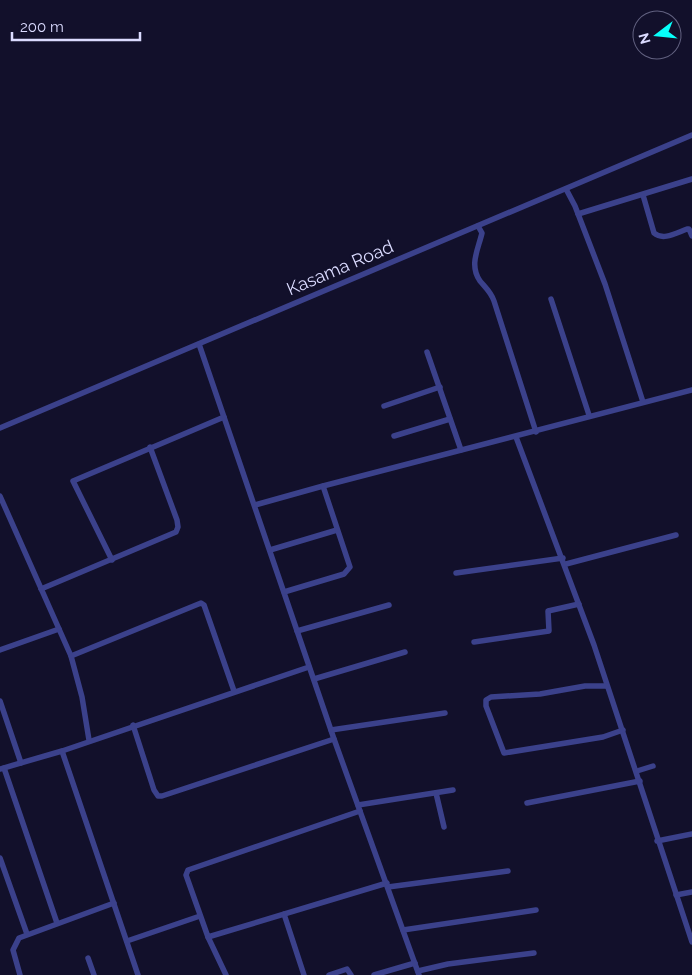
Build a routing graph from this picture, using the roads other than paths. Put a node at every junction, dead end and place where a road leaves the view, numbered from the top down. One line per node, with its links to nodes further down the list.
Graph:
1 (692, 135): 3 (street, Kasama Road)
2 (692, 179): 4 (street)
3 (566, 189): 5 (street); 6 (street, Kasama Road)
4 (643, 195): 5 (street); 7 (street)
5 (578, 214): 13 (street)
6 (478, 226): 9 (street, Kasama Road); 19 (street)
7 (692, 236)
8 (551, 299): 15 (street)
9 (199, 344): 16 (street); 18 (street, Kasama Road)
10 (428, 352): 11 (street)
11 (440, 387): 14 (street); 17 (street)
12 (692, 390): 13 (street)
13 (643, 402): 15 (street)
14 (384, 406)
15 (589, 415): 19 (street)
16 (224, 416): 22 (street); 26 (street)
17 (450, 419): 20 (street); 23 (street)
18 (0, 428)
19 (536, 432): 21 (street)
20 (394, 436)
21 (516, 436): 23 (street); 31 (street)
22 (150, 447): 30 (street); 30 (street)
23 (461, 450): 24 (street)
24 (323, 486): 26 (street); 27 (street)
25 (0, 496): 33 (street)
26 (255, 505): 29 (street)
27 (337, 530): 29 (street); 34 (street)
28 (676, 535): 31 (street)
29 (270, 550): 34 (street)
30 (112, 560): 33 (street)
31 (564, 561): 32 (street); 35 (street)
32 (456, 573)
33 (41, 589): 37 (street)
34 (284, 592): 38 (street)
35 (579, 604): 39 (street); 45 (street)
36 (389, 605): 38 (street)
37 (59, 629): 40 (street); 42 (street)
38 (297, 631): 43 (street)
39 (474, 642)
40 (0, 650)
41 (405, 652): 44 (street)
42 (71, 656): 46 (street); 53 (street)
43 (309, 667): 44 (street); 46 (street)
44 (314, 679): 50 (street)
45 (606, 686): 51 (street); 51 (street)
46 (234, 691): 49 (street)
47 (0, 701): 55 (street)
48 (446, 713): 50 (street)
49 (133, 725): 52 (street); 53 (street)
50 (331, 730): 52 (street)
51 (623, 730): 58 (street)
52 (334, 739): 63 (street)
53 (89, 740): 54 (street)
54 (62, 751): 55 (street); 72 (street)
55 (21, 763): 57 (street)
56 (653, 766): 58 (street)
57 (2, 769): 76 (street)
58 (637, 771): 59 (street)
59 (640, 781): 62 (street); 66 (street)
60 (453, 790): 61 (street)
61 (436, 793): 63 (street); 64 (street)
62 (527, 803)
63 (359, 808): 69 (street); 75 (street)
64 (444, 827)
65 (692, 834): 66 (street)
66 (657, 841): 71 (street)
67 (0, 858): 78 (street)
68 (508, 871): 69 (street)
69 (388, 885): 74 (street); 77 (street)
70 (692, 892): 71 (street)
71 (676, 895): 81 (street)
72 (114, 903): 76 (street); 80 (street)
73 (536, 910): 77 (street)
74 (284, 914): 79 (street); 90 (street)
75 (200, 916): 79 (street); 80 (street)
76 (57, 923): 78 (street)
77 (403, 930): 84 (street)
78 (26, 934): 86 (street)
79 (208, 937): 89 (street)
80 (127, 940): 88 (street)
81 (692, 942)
82 (534, 953): 85 (street)
83 (88, 958): 87 (street)
84 (415, 963): 85 (street); 93 (street)
85 (419, 973)
86 (20, 975)
87 (94, 975)
88 (138, 975)
89 (226, 975)
90 (304, 975)
91 (328, 975): 92 (street)
92 (351, 975)
93 (374, 975)

